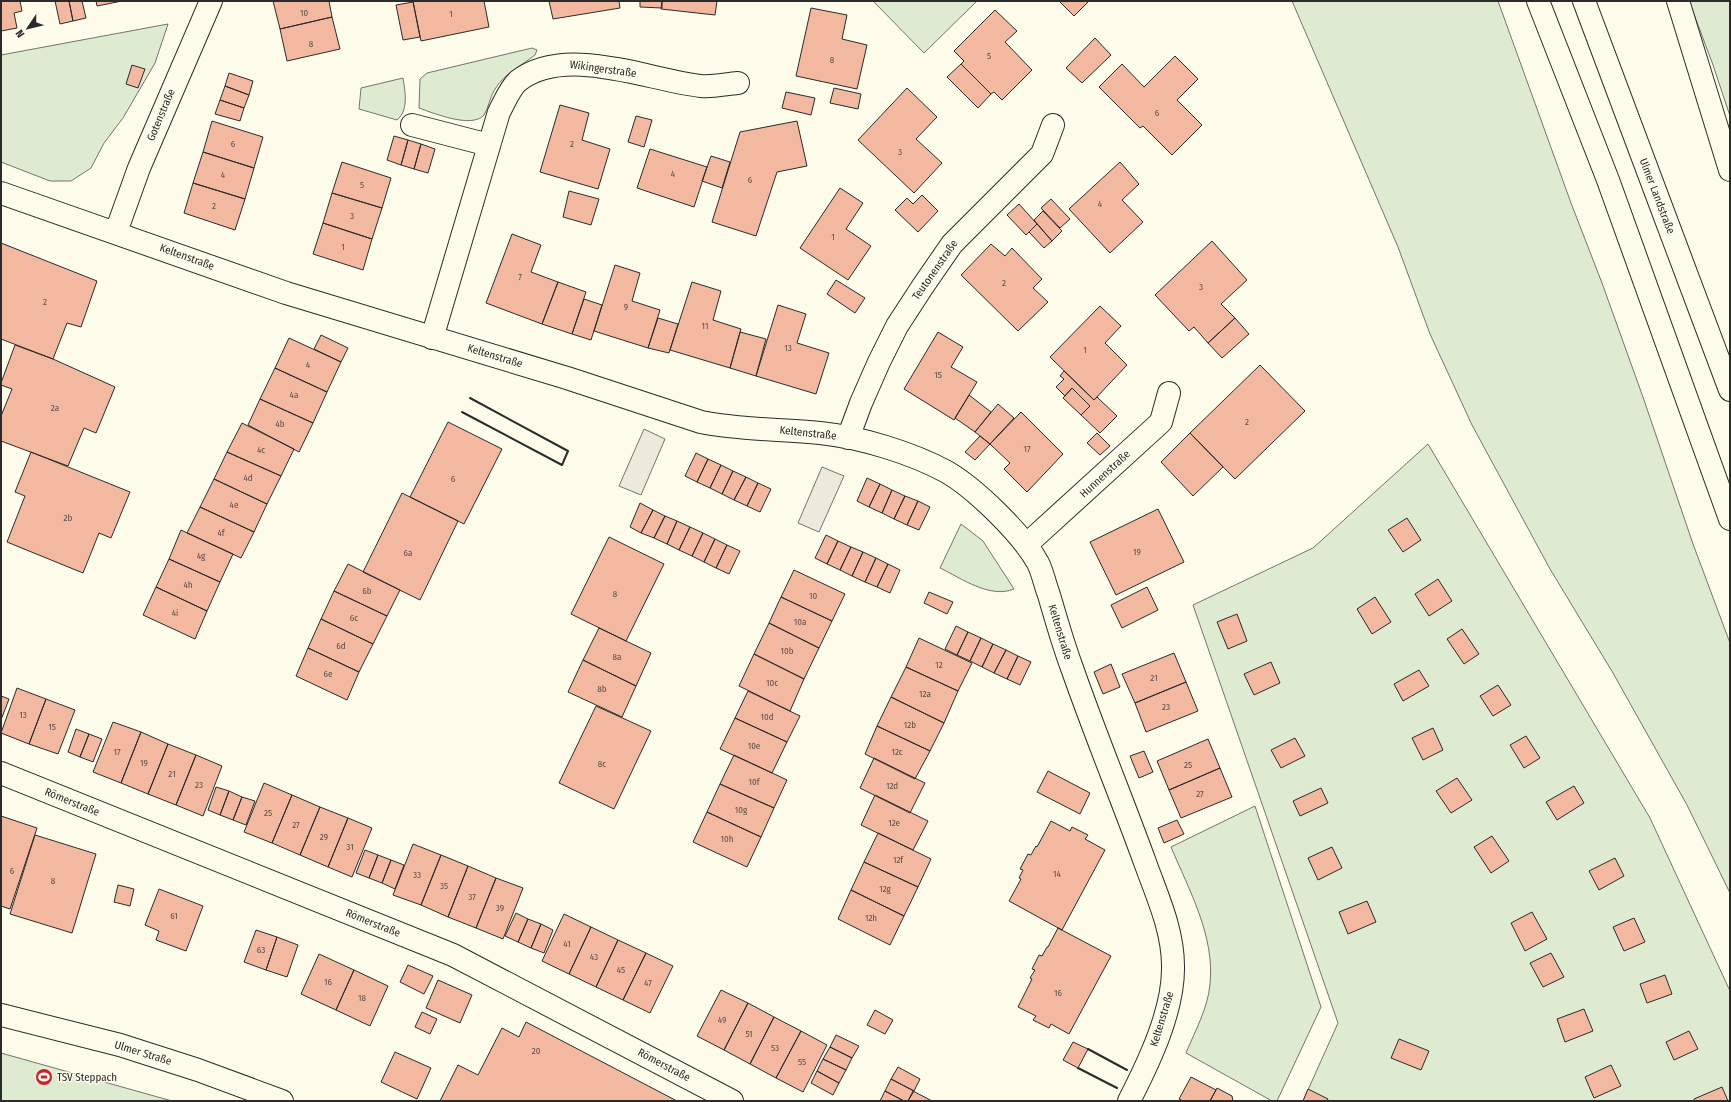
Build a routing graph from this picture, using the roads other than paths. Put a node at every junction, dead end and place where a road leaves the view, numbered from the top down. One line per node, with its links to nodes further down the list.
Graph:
1 (211, 1): 11 (street, Gotenstraße)
2 (1538, 1): 16 (street)
3 (1584, 1): 13 (street, Ulmer Landstraße)
4 (1678, 1): 9 (street)
5 (738, 83): 8 (street, Wikingerstraße)
6 (412, 125): 8 (street)
7 (1053, 125): 15 (street, Teutonenstraße)
8 (489, 145): 12 (street, Wikingerstraße)
9 (1730, 170)
10 (1, 193): 11 (street, Keltenstraße)
11 (116, 232): 12 (street, Keltenstraße)
12 (432, 338): 15 (street, Keltenstraße)
13 (1730, 390)
14 (1169, 393): 17 (street, Hunnenstraße)
15 (848, 438): 17 (street, Keltenstraße)
16 (1730, 518)
17 (1026, 545): 22 (street, Keltenstraße)
18 (1, 773): 21 (street, Römerstraße)
19 (1, 1015): 20 (street, Ulmer Straße)
20 (282, 1101)
21 (732, 1101)
22 (1129, 1101)

